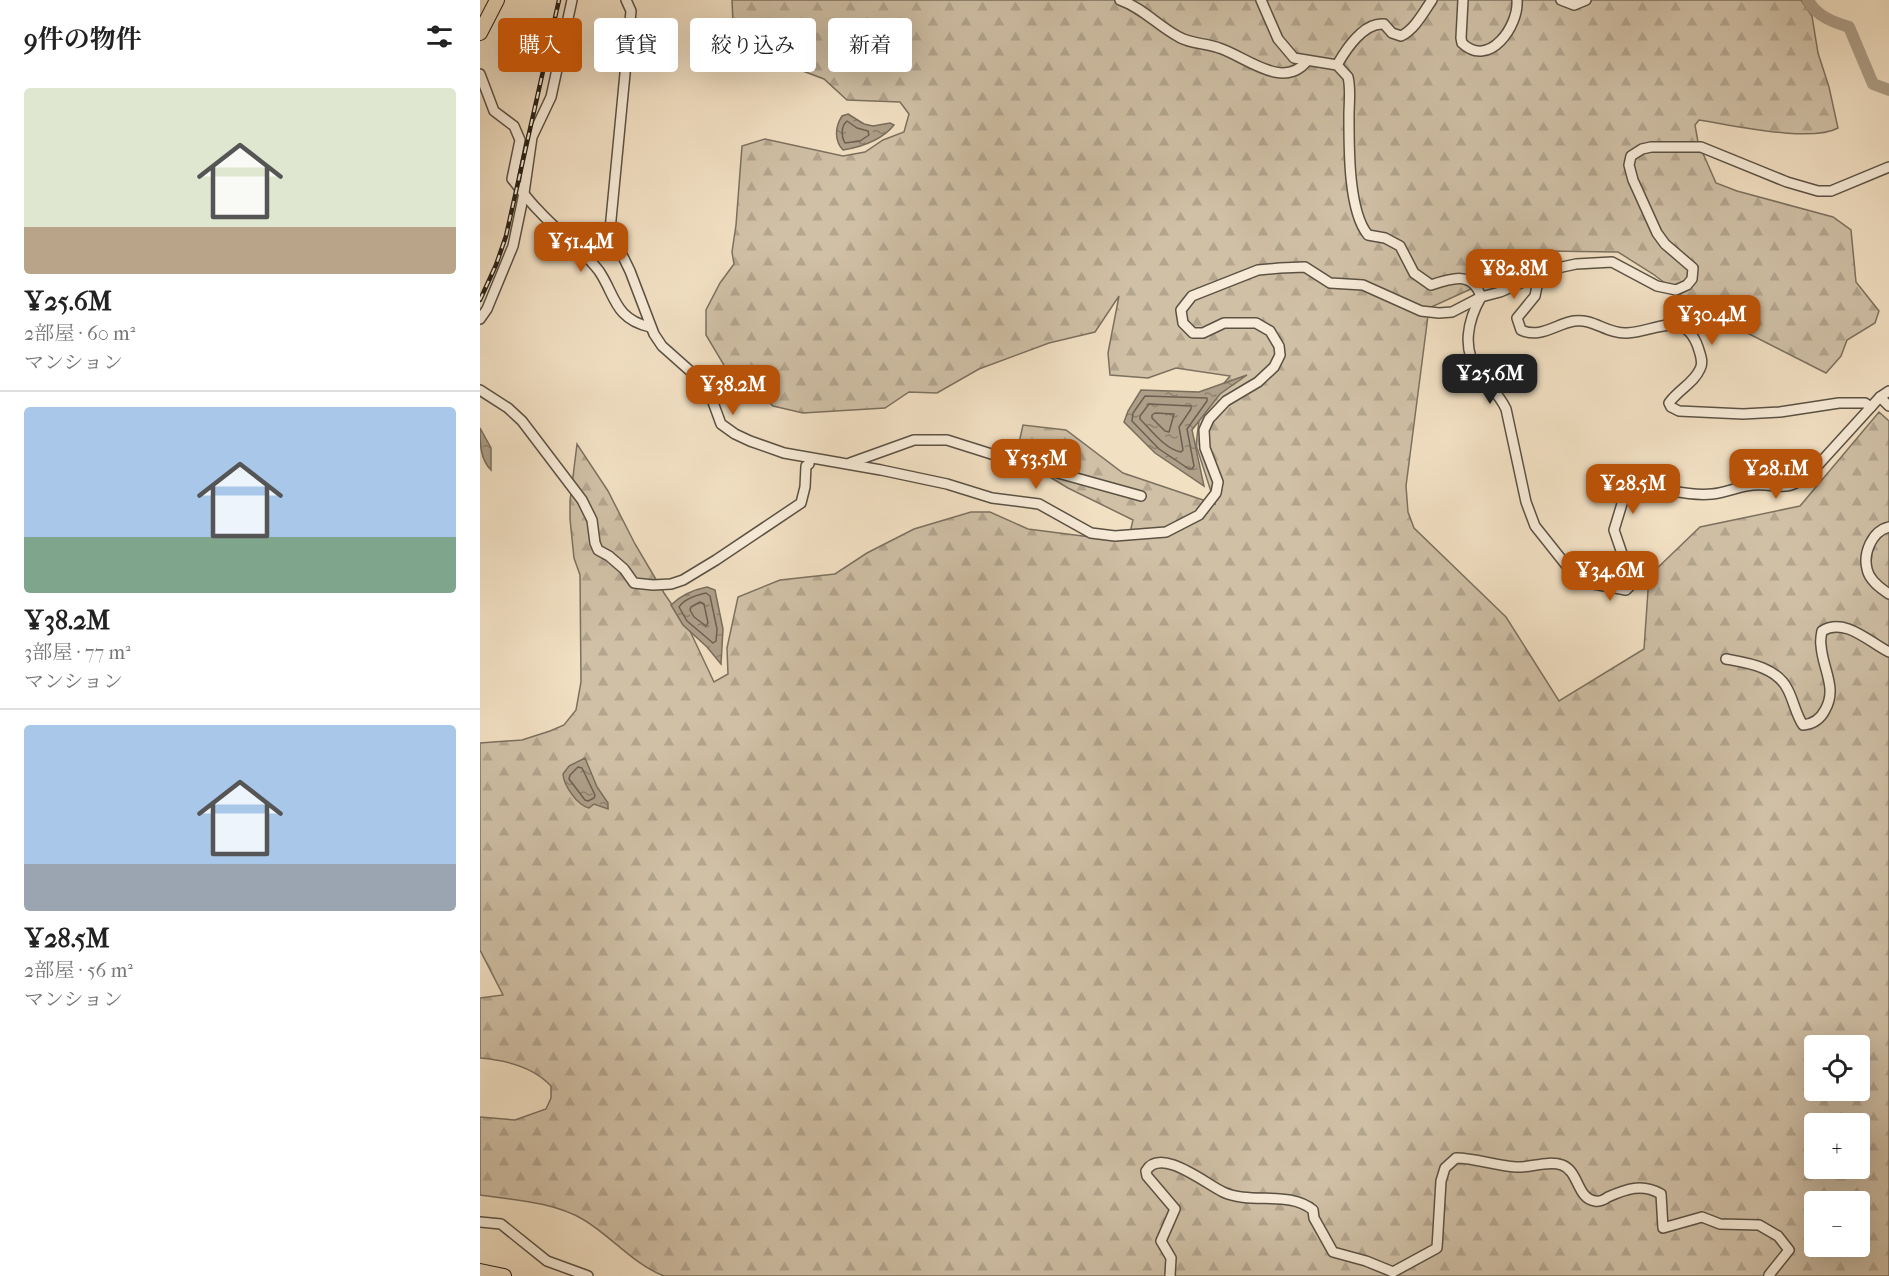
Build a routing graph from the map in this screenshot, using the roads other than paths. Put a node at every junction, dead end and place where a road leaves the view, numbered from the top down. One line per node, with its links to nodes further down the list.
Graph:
1 (497, 0): 11 (highway)
2 (572, 0): 16 (street)
3 (626, 0): 20 (street)
4 (1120, 0): 12 (street)
5 (1261, 0): 12 (street)
6 (1432, 0): 13 (street)
7 (1463, 0): 8 (street)
8 (1517, 0)
9 (1561, 0): 10 (street)
10 (1586, 0)
11 (480, 33)
12 (1307, 61): 13 (street)
13 (1337, 65): 18 (street)
14 (480, 74): 16 (street)
15 (1889, 167): 17 (street)
16 (524, 193): 19 (street); 20 (street)
17 (1539, 276): 18 (street); 25 (street)
18 (1481, 297): 25 (street); 27 (street)
19 (480, 320)
20 (650, 327): 26 (street)
21 (480, 390): 26 (street)
22 (1889, 391): 23 (street)
23 (1880, 397): 24 (street); 25 (street)
24 (1889, 406)
25 (1872, 407)
26 (810, 458): 27 (street)
27 (847, 464): 28 (street)
28 (1141, 496)
29 (1889, 527): 30 (street)
30 (1889, 594)
31 (1889, 652): 32 (street)
32 (1726, 659)
33 (480, 1222): 35 (street)
34 (480, 1270): 36 (highway)
35 (565, 1273): 37 (street)
36 (504, 1276)
37 (588, 1276)
38 (1170, 1276): 39 (street)
39 (1770, 1276)

